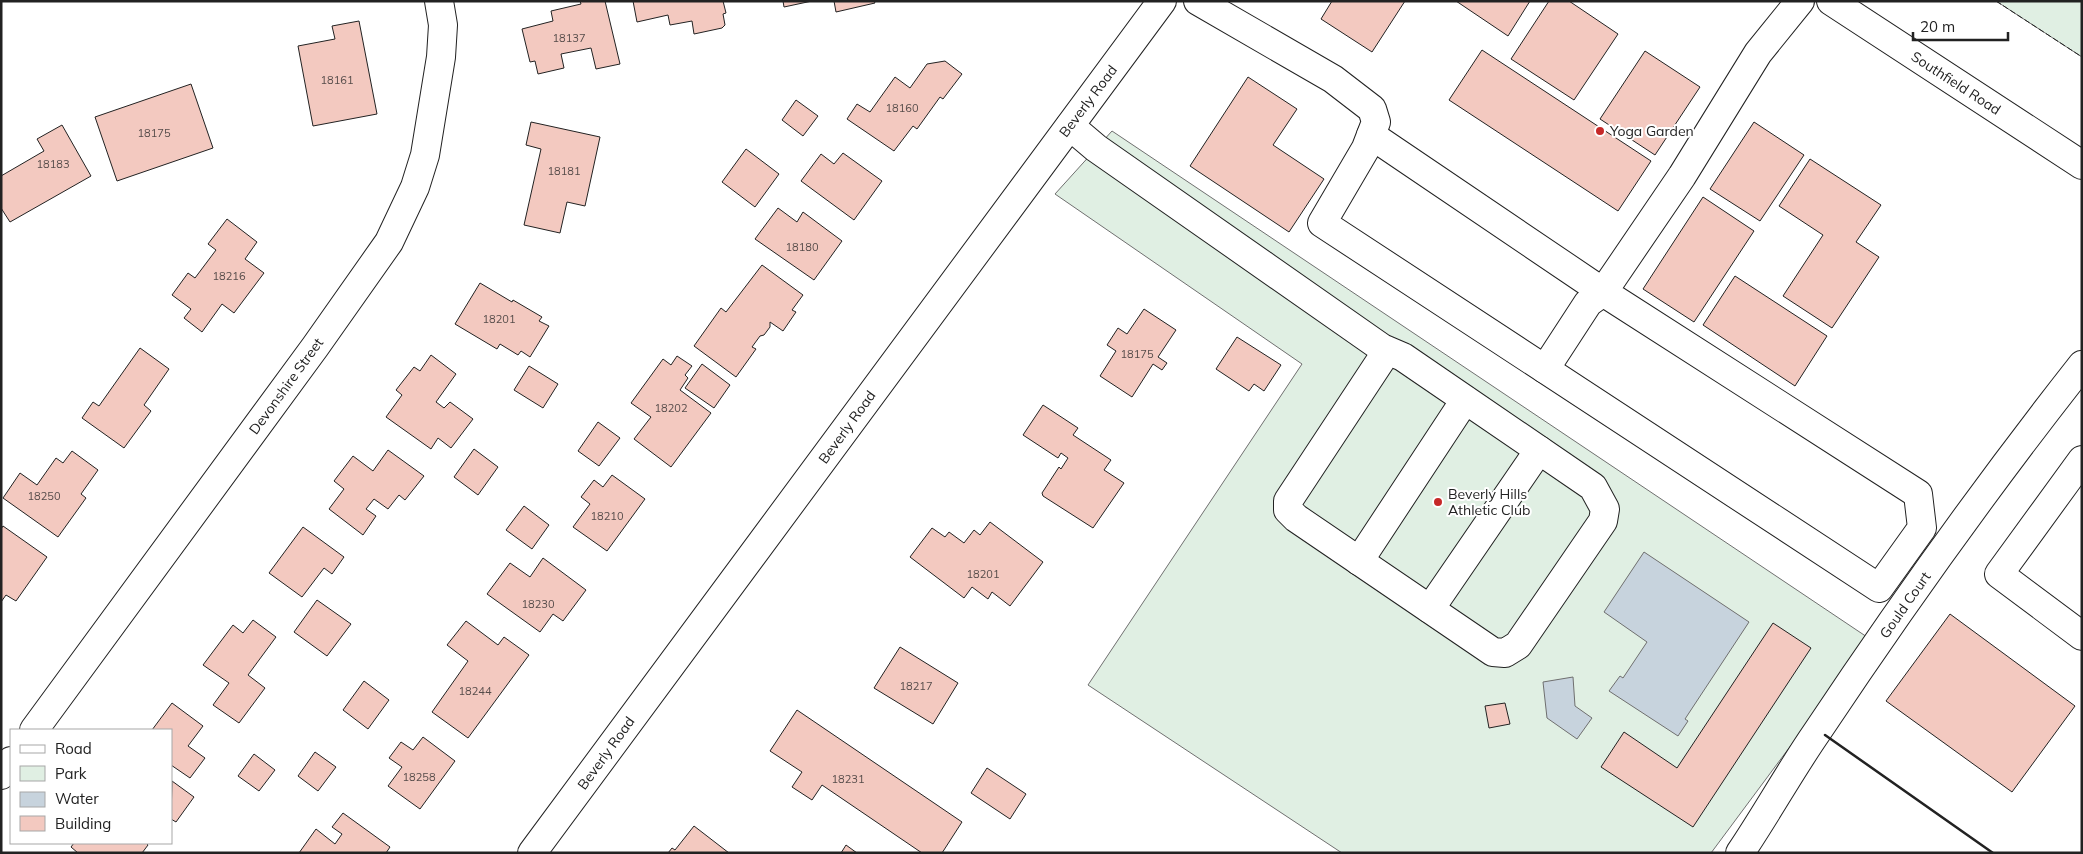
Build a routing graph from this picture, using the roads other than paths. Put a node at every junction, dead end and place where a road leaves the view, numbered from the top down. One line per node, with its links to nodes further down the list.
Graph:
1 (439, 1): 19 (street, Devonshire Street)
2 (1162, 1): 6 (street, Beverly Road)
3 (1198, 1): 7 (street)
4 (1800, 1): 9 (street)
5 (1831, 1): 8 (street, Southfield Road)
6 (1070, 126): 10 (street); 22 (street, Beverly Road)
7 (1371, 135): 9 (street); 12 (street)
8 (2082, 166)
9 (1603, 292): 12 (street); 12 (street)
10 (1382, 348): 13 (street); 16 (street)
11 (2082, 364): 23 (street, Gould Court)
12 (1545, 369)
13 (1465, 400): 14 (street); 16 (street)
14 (1539, 450): 17 (street); 17 (street)
15 (2082, 460): 18 (street)
16 (1359, 561): 17 (street)
17 (1430, 609)
18 (2080, 630)
19 (35, 729)
20 (10, 762): 21 (street)
21 (1, 775)
22 (532, 853)
23 (1740, 853)

